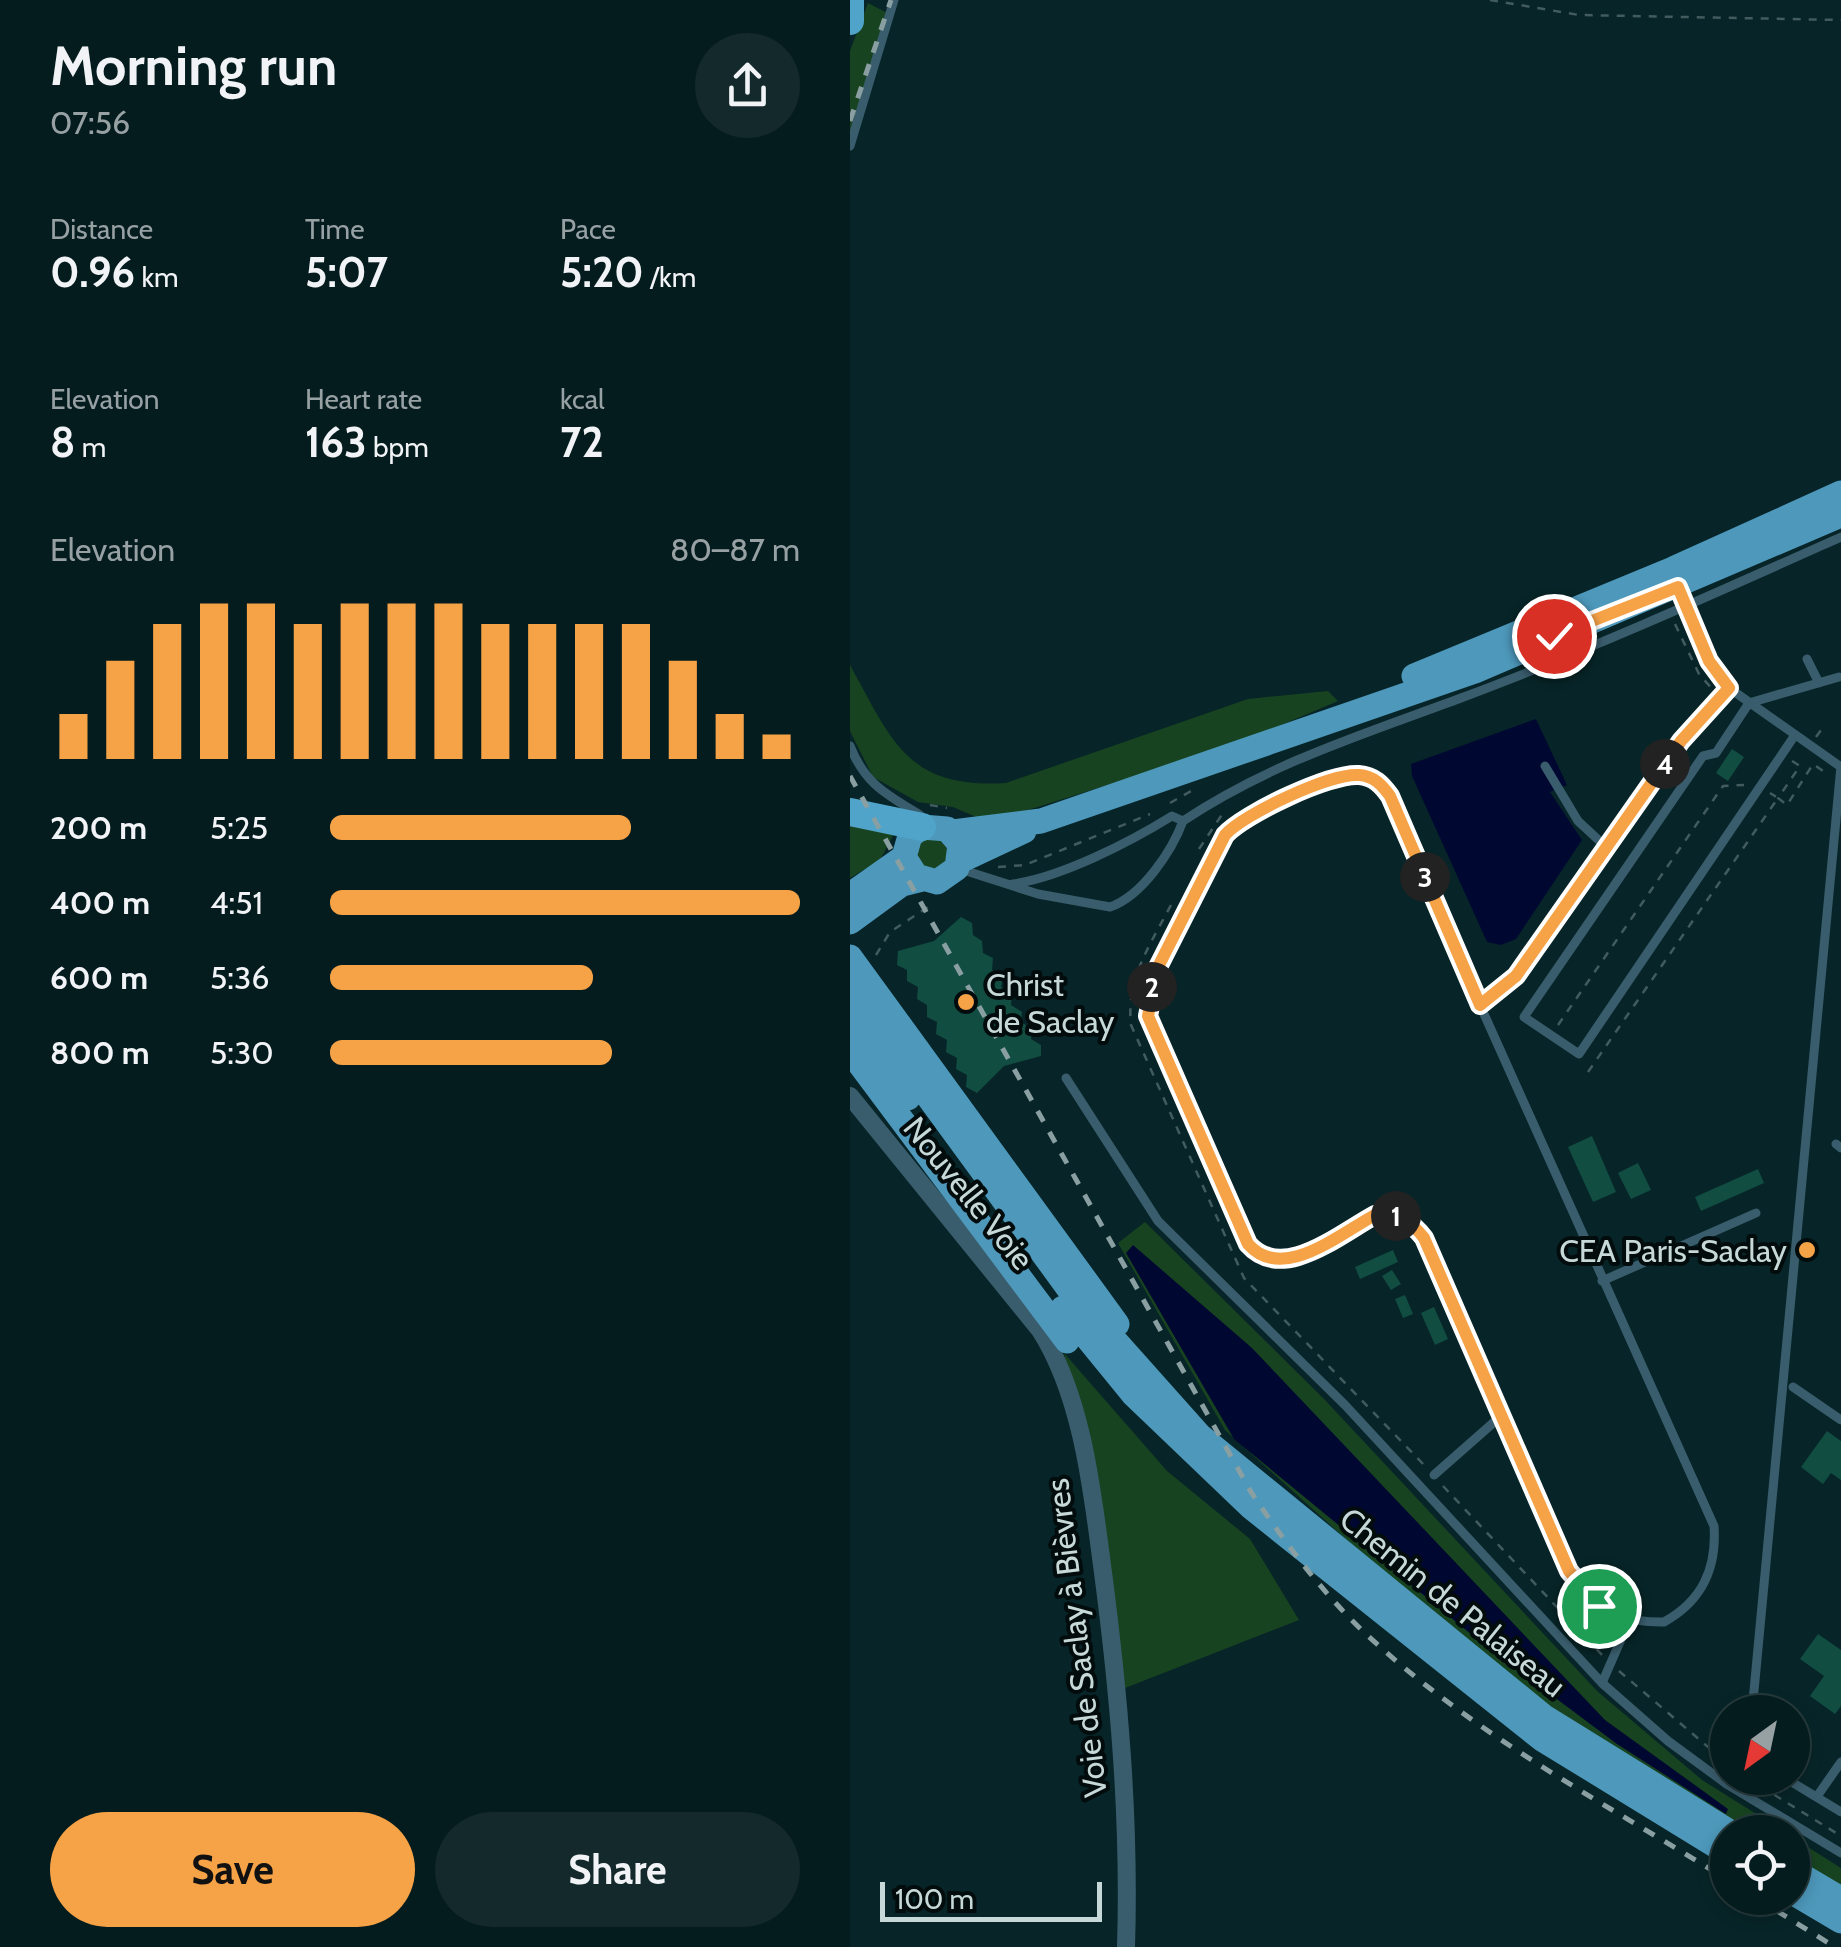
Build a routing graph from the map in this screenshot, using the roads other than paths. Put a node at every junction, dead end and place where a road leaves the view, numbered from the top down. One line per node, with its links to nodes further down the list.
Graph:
1 (850, 0): 3 (highway)
2 (894, 0): 4 (lane)
3 (850, 21)
4 (850, 146)
5 (1841, 493): 8 (main road)
6 (1841, 515): 8 (main road)
7 (1841, 537): 8 (lane)
8 (1679, 587): 12 (lane); 20 (main road); 21 (lane)
9 (1806, 659): 11 (lane)
10 (1840, 677): 11 (lane)
11 (1819, 683): 13 (lane)
12 (1729, 688): 13 (lane); 23 (lane)
13 (1749, 702): 14 (lane); 14 (lane)
14 (1795, 735): 17 (lane)
15 (850, 746): 22 (lane)
16 (1545, 766): 23 (lane)
17 (1841, 766): 18 (lane)
18 (1839, 782): 48 (lane)
19 (850, 812): 22 (highway)
20 (1041, 821): 22 (main road); 25 (main road)
21 (1183, 821): 27 (lane); 27 (lane)
22 (937, 828): 24 (main road); 25 (main road)
23 (1606, 847): 32 (lane)
24 (904, 857): 26 (main road); 28 (main road)
25 (958, 864): 26 (main road); 27 (lane)
26 (922, 880): 29 (main road)
27 (1010, 884)
28 (850, 895)
29 (850, 922)
30 (861, 958): 43 (main road)
31 (851, 991): 43 (main road)
32 (1480, 1005): 38 (lane); 41 (lane)
33 (850, 1020): 45 (main road)
34 (850, 1052): 45 (main road)
35 (1066, 1078): 47 (lane)
36 (850, 1096): 39 (street, Nouvelle Voie)
37 (1756, 1212): 38 (lane)
38 (1602, 1281): 46 (lane)
39 (1040, 1330): 60 (street, Voie de Saclay à Bièvres)
40 (1793, 1387): 42 (lane)
41 (1501, 1416): 44 (lane); 46 (lane)
42 (1841, 1420)
43 (1200, 1436): 53 (main road, Chemin de Palaiseau)
44 (1434, 1475)
45 (1251, 1508): 54 (main road, Chemin de Palaiseau)
46 (1630, 1620): 47 (lane)
47 (1602, 1684): 55 (lane)
48 (1754, 1695)
49 (1841, 1762): 51 (lane)
50 (1810, 1792): 51 (lane)
51 (1818, 1796): 52 (lane)
52 (1841, 1812)
53 (1710, 1820)
54 (1710, 1842)
55 (1841, 1853)
56 (1810, 1881): 57 (main road)
57 (1841, 1899)
58 (1810, 1903): 59 (main road)
59 (1841, 1921)
60 (1126, 1947)

